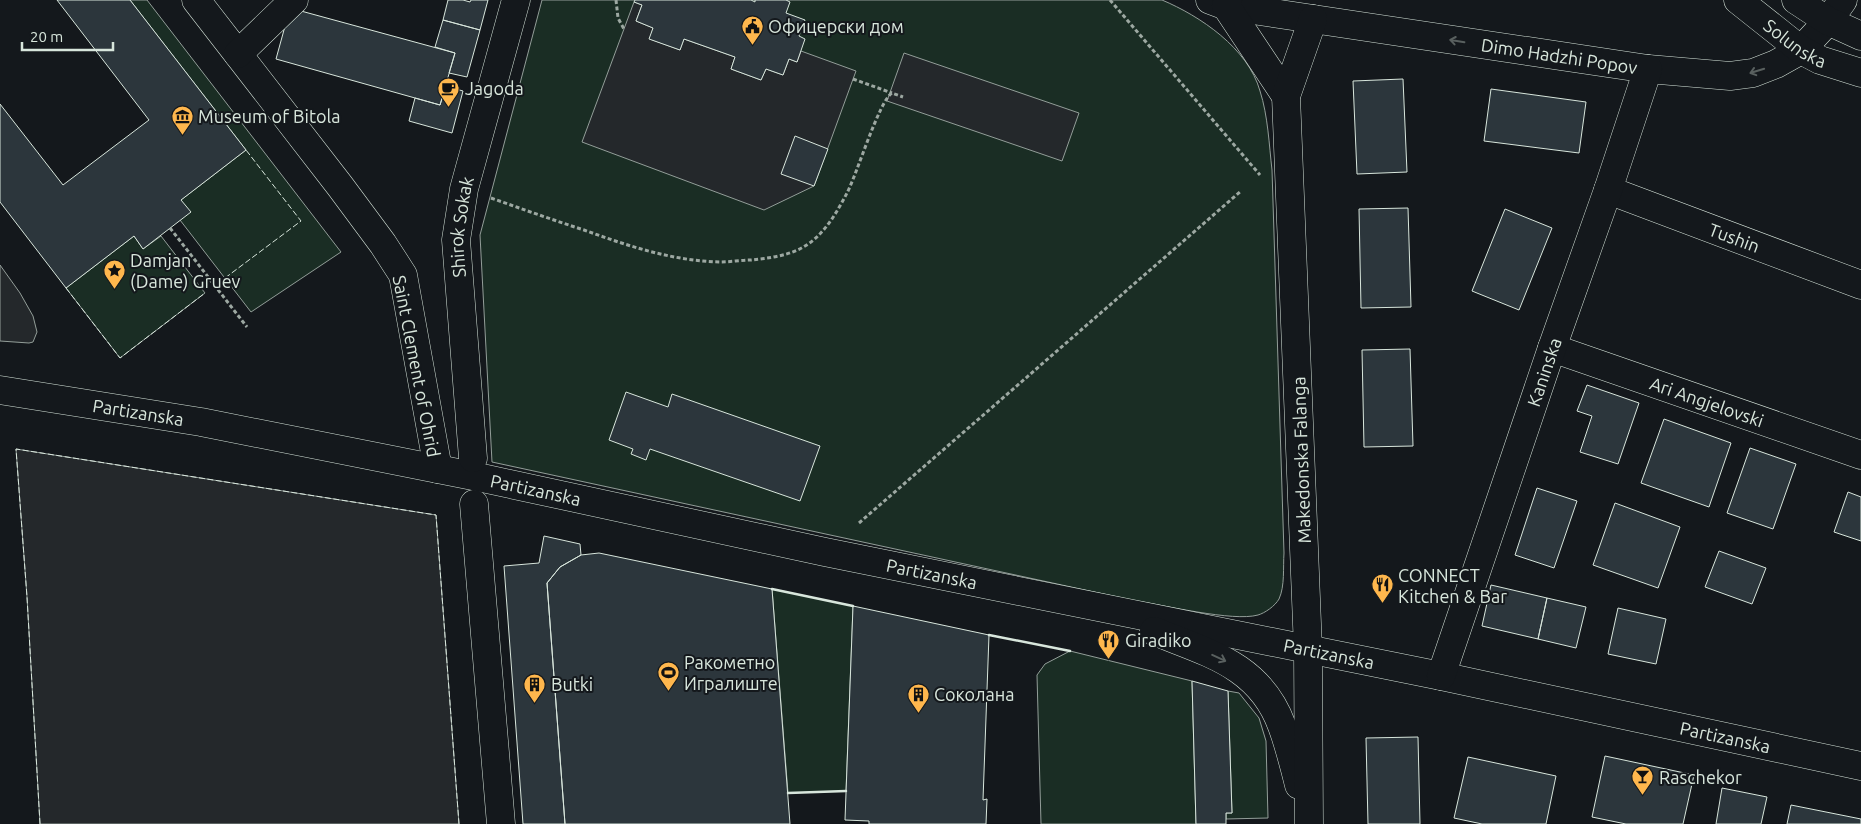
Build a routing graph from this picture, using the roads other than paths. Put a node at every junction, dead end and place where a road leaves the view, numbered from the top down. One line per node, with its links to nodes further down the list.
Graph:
1 (196, 0): 11 (street, Saint Clement of Ohrid)
2 (294, 0): 11 (street)
3 (516, 0): 20 (street, Shirok Sokak)
4 (1738, 0): 10 (street, Solunska)
5 (1796, 0): 7 (street, Solunska)
6 (1221, 2): 8 (street); 14 (street)
7 (1835, 11): 9 (street, Solunska); 10 (street, Dimo Hadzhi Popov)
8 (1313, 19): 12 (street, Dimo Hadzhi Popov, one-way to 8); 14 (street, Makedonska Falanga)
9 (1861, 36)
10 (1801, 50): 12 (street, Dimo Hadzhi Popov, one-way to 12); 13 (street, Solunska)
11 (238, 54): 21 (street, Saint Clement of Ohrid)
12 (1648, 69): 15 (street, Kaninska)
13 (1861, 74)
14 (1286, 96): 24 (street, Makedonska Falanga)
15 (1608, 190): 16 (street, Tushin); 17 (street, Kaninska)
16 (1861, 285)
17 (1552, 348): 19 (street, Ari Angjelovski); 25 (street, Kaninska)
18 (0, 390): 21 (street, Partizanska)
19 (1861, 455)
20 (473, 458)
21 (438, 469): 23 (street, Partizanska)
22 (474, 504): 28 (street)
23 (1093, 606): 24 (street, Partizanska); 27 (street, one-way to 27)
24 (1308, 649): 25 (street, Partizanska); 27 (street, Makedonska Falanga)
25 (1441, 676): 26 (street, Partizanska)
26 (1861, 766)
27 (1308, 820)
28 (501, 824)

